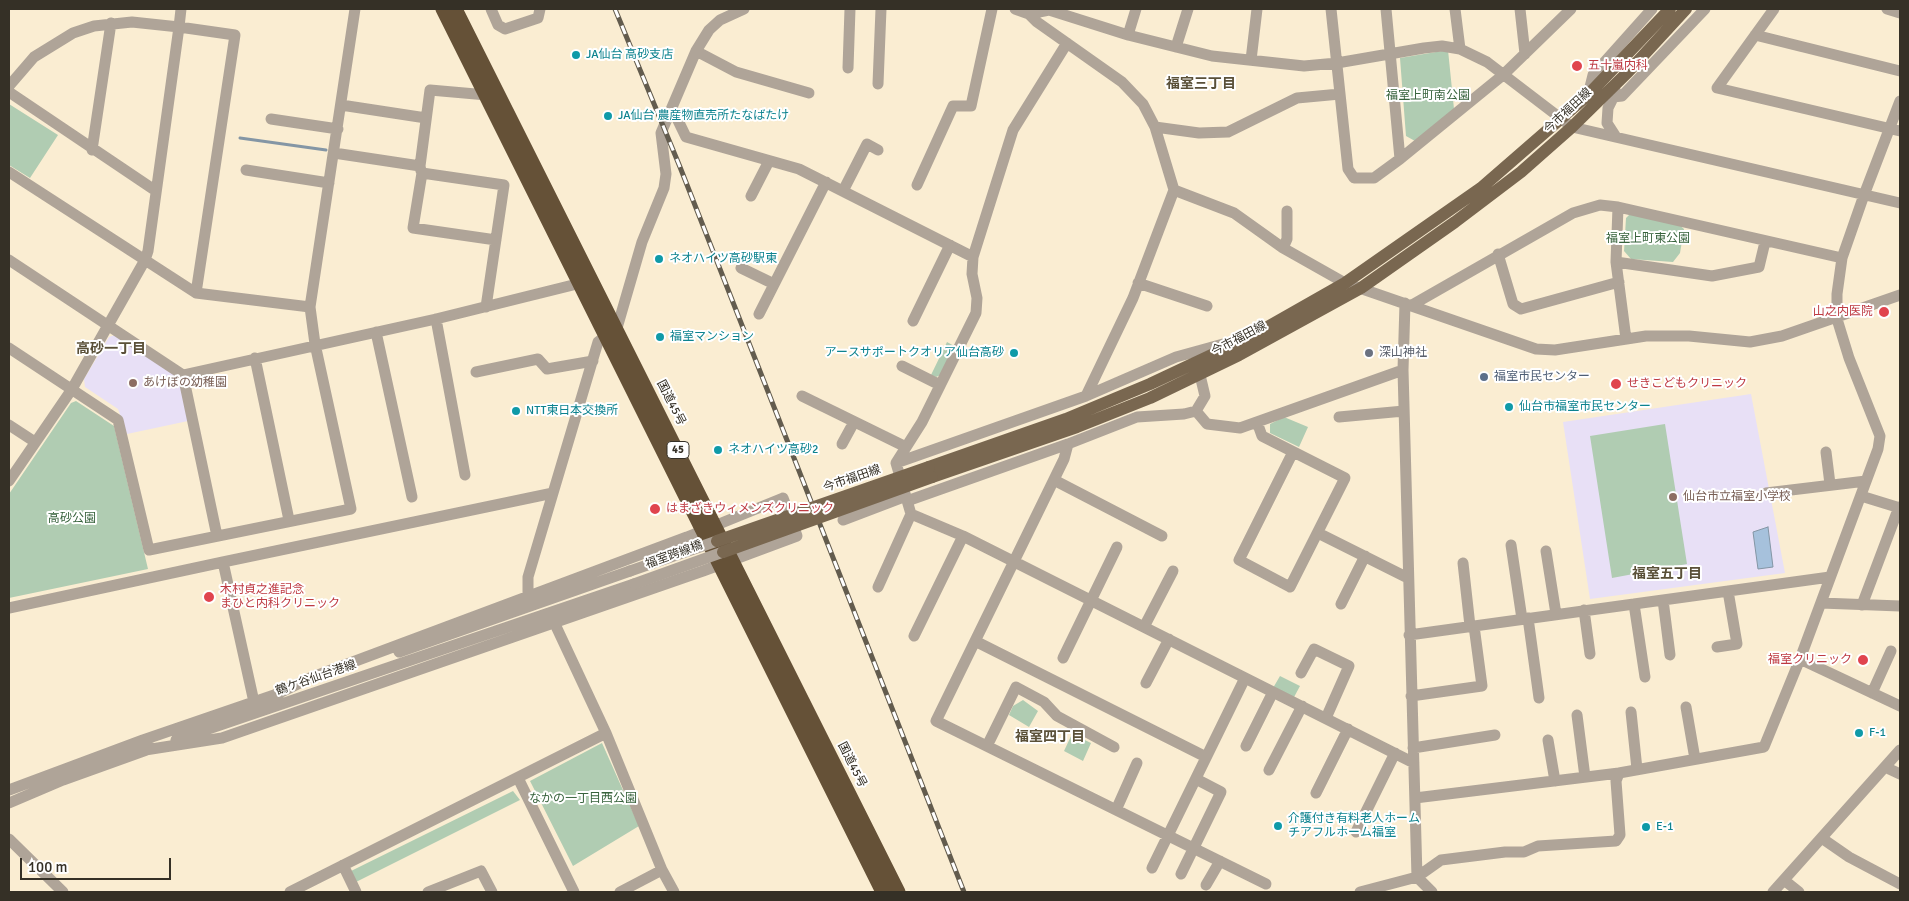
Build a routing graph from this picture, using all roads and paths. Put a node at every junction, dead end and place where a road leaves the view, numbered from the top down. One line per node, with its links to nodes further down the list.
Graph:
1 (181, 9): 29 (street)
2 (354, 9): 54 (street)
3 (443, 9): 50 (highway, 国道45号 / 45)
4 (455, 9): 110 (highway, 国道45号 / 45)
5 (491, 9): 6 (street)
6 (540, 9)
7 (744, 9): 35 (street)
8 (850, 9): 41 (street)
9 (881, 9): 45 (street)
10 (992, 9): 73 (street)
11 (1015, 9): 26 (street)
12 (1136, 9): 30 (street)
13 (1188, 9): 33 (street)
14 (1257, 9): 39 (street)
15 (1332, 9): 40 (street)
16 (1386, 9): 36 (street)
17 (1456, 9): 34 (street)
18 (1520, 9): 37 (street)
19 (1571, 9): 37 (street)
20 (1652, 9): 51 (street)
21 (1670, 9): 38 (main road, 今市福田線)
22 (1686, 9): 38 (main road, 今市福田線)
23 (1705, 9): 52 (street)
24 (1774, 9): 31 (street)
25 (1888, 9): 27 (street)
26 (1028, 10): 30 (street); 32 (street)
27 (1900, 13)
28 (110, 23): 29 (street); 46 (street); 63 (street)
29 (179, 27): 76 (street); 99 (street)
30 (1128, 35): 33 (street)
31 (1755, 35): 42 (street); 61 (street)
32 (1067, 43): 59 (street); 87 (street)
33 (1176, 47): 39 (street)
34 (1460, 49): 36 (street); 44 (street)
35 (696, 50): 48 (street); 55 (street)
36 (1390, 53): 40 (street); 66 (street)
37 (1525, 54): 44 (street)
38 (1633, 57): 43 (main road, 今市福田線); 51 (main road, 今市福田線)
39 (1251, 60): 40 (street)
40 (1337, 64): 49 (street)
41 (848, 68)
42 (1900, 71)
43 (1628, 72): 52 (street); 58 (main road, 今市福田線)
44 (1504, 75): 58 (street); 66 (street)
45 (878, 84)
46 (9, 86)
47 (9, 92): 63 (street)
48 (809, 93)
49 (1340, 94): 59 (street); 66 (street)
50 (487, 95): 56 (street); 94 (highway, 国道45号 / 45)
51 (1588, 95): 58 (main road, 今市福田線)
52 (1613, 97): 62 (street)
53 (1900, 101): 61 (street)
54 (341, 105): 56 (street); 60 (street)
55 (672, 108): 67 (street); 110 (street)
56 (426, 118): 68 (street)
57 (271, 119): 60 (street)
58 (1566, 123): 62 (street); 96 (main road, 今市福田線); 98 (main road, 今市福田線)
59 (1155, 127): 74 (street)
60 (338, 130): 65 (street)
61 (1895, 130): 77 (street)
62 (1616, 138): 77 (street)
63 (92, 150): 76 (street)
64 (878, 150): 75 (street)
65 (334, 153): 68 (street); 72 (street)
66 (1400, 158)
67 (769, 162): 71 (street); 78 (street)
68 (421, 169): 82 (street); 82 (street)
69 (246, 170): 72 (street)
70 (9, 172): 90 (street)
71 (826, 182): 75 (street); 97 (street)
72 (330, 183): 102 (street)
73 (917, 185)
74 (1174, 190): 85 (street); 95 (street)
75 (843, 191): 84 (street)
76 (156, 192): 90 (street)
77 (1864, 195): 79 (street); 88 (street)
78 (751, 196)
79 (1900, 203)
80 (1618, 208): 83 (street); 86 (street); 91 (street)
81 (1287, 211): 85 (street)
82 (496, 240): 104 (street)
83 (1765, 242): 88 (street); 91 (street)
84 (950, 245): 87 (street); 108 (street)
85 (1283, 248): 96 (street)
86 (1498, 254): 93 (street); 101 (street)
87 (973, 257): 123 (street)
88 (1842, 258): 107 (street)
89 (9, 260): 109 (street)
90 (145, 260): 99 (street); 109 (street)
91 (1616, 262): 93 (street)
92 (741, 268): 97 (street)
93 (1618, 282): 113 (street)
94 (581, 283): 104 (street); 110 (highway, 国道45号 / 45)
95 (1138, 283): 103 (street); 126 (street)
96 (1345, 283): 98 (street); 112 (main road, 今市福田線)
97 (774, 284): 105 (street)
98 (1361, 288): 101 (street); 122 (main road, 今市福田線)
99 (196, 293): 102 (street)
100 (1900, 295): 107 (street)
101 (1408, 304): 113 (street); 119 (street)
102 (310, 306): 114 (street)
103 (1207, 306)
104 (486, 307): 106 (street)
105 (759, 314)
106 (436, 319): 111 (street); 141 (street)
107 (1837, 319): 113 (street); 143 (street)
108 (913, 321)
109 (108, 326): 121 (street); 124 (street)
110 (612, 331): 117 (street); 155 (highway, 国道45号 / 45)
111 (376, 332): 114 (street); 148 (street)
112 (1250, 337): 126 (street); 140 (main road, 今市福田線)
113 (1626, 338)
114 (316, 344): 116 (street); 153 (street)
115 (9, 348): 124 (street)
116 (255, 358): 121 (street); 153 (street)
117 (593, 361): 120 (street); 146 (street)
118 (902, 366): 123 (street)
119 (1403, 370): 128 (street); 131 (street)
120 (476, 372)
121 (183, 375): 157 (street)
122 (1200, 375): 127 (street); 140 (main road, 今市福田線)
123 (940, 385): 136 (street)
124 (72, 389): 133 (street); 157 (street)
125 (802, 396): 130 (street)
126 (1086, 396): 139 (street)
127 (1196, 411): 131 (street); 135 (street)
128 (1404, 411): 129 (street); 171 (street)
129 (1339, 417)
130 (854, 422): 134 (street); 136 (street)
131 (1257, 422): 137 (street)
132 (9, 426): 133 (street)
133 (35, 442): 144 (street)
134 (842, 444)
135 (1068, 444): 142 (street); 150 (street)
136 (906, 447): 139 (street)
137 (1293, 452): 156 (street); 156 (street)
138 (1826, 452): 145 (street)
139 (896, 463): 150 (street)
140 (930, 472): 163 (main road, 今市福田線, bridge)
141 (466, 475)
142 (1054, 480): 159 (street); 165 (street)
143 (1866, 481): 145 (street); 149 (street)
144 (9, 482)
145 (1830, 484): 147 (street)
146 (554, 493): 166 (street); 175 (street)
147 (1766, 493)
148 (412, 496)
149 (1861, 496): 151 (street); 170 (street)
150 (907, 499): 152 (street); 154 (street)
151 (1900, 507): 181 (street)
152 (912, 514): 158 (street); 173 (street)
153 (289, 520): 157 (street)
154 (843, 520)
155 (710, 528): 163 (highway, 国道45号 / 45); 163 (street); 175 (street)
156 (1318, 533): 164 (street)
157 (217, 536)
158 (963, 536): 165 (street); 191 (street)
159 (1162, 536)
160 (1511, 545): 186 (street)
161 (1117, 547): 176 (street)
162 (1546, 551): 185 (street)
163 (723, 554): 168 (street, 福室跨線橋, bridge); 172 (street, 福室跨線橋, bridge); 187 (street); 268 (highway, 国道45号 / 45); 269 (highway, 国道45号 / 45)
164 (1365, 556): 171 (street); 179 (street)
165 (1014, 561): 176 (street); 193 (street)
166 (223, 562): 183 (street); 209 (street)
167 (1463, 563): 188 (street)
168 (630, 571): 206 (street, 鶴ケ谷仙台港線)
169 (1173, 571): 189 (street)
170 (1830, 576): 174 (street); 178 (street)
171 (1408, 578): 190 (street)
172 (634, 584): 224 (street, 鶴ケ谷仙台港線)
173 (878, 587)
174 (1728, 590): 177 (street); 194 (street)
175 (528, 595): 206 (street)
176 (1091, 600): 189 (street); 198 (street)
177 (1663, 600): 180 (street); 197 (street)
178 (1821, 602): 181 (street); 199 (street)
179 (1341, 604)
180 (1634, 604): 184 (street); 201 (street)
181 (1862, 605): 182 (street)
182 (1900, 606)
183 (9, 608)
184 (1584, 610): 185 (street); 196 (street)
185 (1556, 614): 186 (street)
186 (1525, 619): 188 (street); 208 (street)
187 (554, 622): 217 (street); 224 (street)
188 (1472, 626): 190 (street); 207 (street)
189 (1144, 627): 192 (street)
190 (1409, 634): 207 (street)
191 (914, 636)
192 (1169, 639): 202 (street); 203 (street)
193 (975, 640): 220 (street); 227 (street)
194 (1717, 647)
195 (1891, 651): 205 (street)
196 (1590, 654)
197 (1670, 655)
198 (1063, 658)
199 (1800, 659): 205 (street); 228 (street)
200 (1301, 673): 215 (street)
201 (1645, 677)
202 (1245, 678): 204 (street); 227 (street)
203 (1146, 683)
204 (1273, 692): 210 (street); 221 (street)
205 (1872, 693): 211 (street)
206 (275, 695): 209 (street, 鶴ケ谷仙台港線)
207 (1411, 696): 223 (street)
208 (1539, 698)
209 (254, 702): 240 (street, 鶴ケ谷仙台港線)
210 (1302, 706): 215 (street); 233 (street)
211 (1900, 706)
212 (1686, 707): 228 (street)
213 (1631, 712): 232 (street)
214 (1577, 715): 236 (street)
215 (1326, 718): 216 (street)
216 (1348, 729): 226 (street); 241 (street)
217 (606, 733): 237 (street); 253 (street)
218 (1496, 735): 223 (street)
219 (1548, 740): 239 (street)
220 (987, 746): 222 (street); 244 (street)
221 (1246, 746)
222 (1114, 747)
223 (1413, 748): 230 (street)
224 (145, 750): 243 (street, 鶴ケ谷仙台港線)
225 (1900, 750): 231 (street)
226 (1395, 753): 230 (street); 245 (street)
227 (1206, 757): 238 (street)
228 (1696, 759): 232 (street)
229 (1137, 763): 244 (street)
230 (1414, 763): 242 (street)
231 (1885, 767): 235 (street); 247 (street)
232 (1637, 769): 234 (street)
233 (1269, 770)
234 (1619, 773): 236 (street); 255 (street)
235 (1900, 774)
236 (1585, 777): 239 (street)
237 (518, 778): 251 (street); 265 (street)
238 (1196, 779): 246 (street); 249 (street)
239 (1555, 780): 242 (street)
240 (9, 790)
241 (1316, 792)
242 (1415, 798): 255 (street)
243 (9, 802)
244 (1116, 810): 246 (street)
245 (1356, 832)
246 (1168, 835): 249 (street); 252 (street)
247 (1823, 839): 256 (street); 258 (street)
248 (9, 840): 260 (street)
249 (1194, 848): 250 (street); 254 (street)
250 (1220, 861): 257 (street); 259 (street)
251 (343, 865): 261 (street); 262 (street)
252 (1152, 868)
253 (662, 870): 266 (street); 267 (street)
254 (1181, 874)
255 (1417, 877): 270 (street); 271 (street)
256 (1784, 880): 272 (street); 273 (street)
257 (1266, 884)
258 (1900, 884)
259 (1206, 885)
260 (63, 892)
261 (290, 892)
262 (356, 892)
263 (428, 892): 264 (street)
264 (492, 892)
265 (574, 892)
266 (620, 892)
267 (674, 892)
268 (883, 892)
269 (898, 892)
270 (1360, 892)
271 (1432, 892)
272 (1773, 892)
273 (1799, 892)

